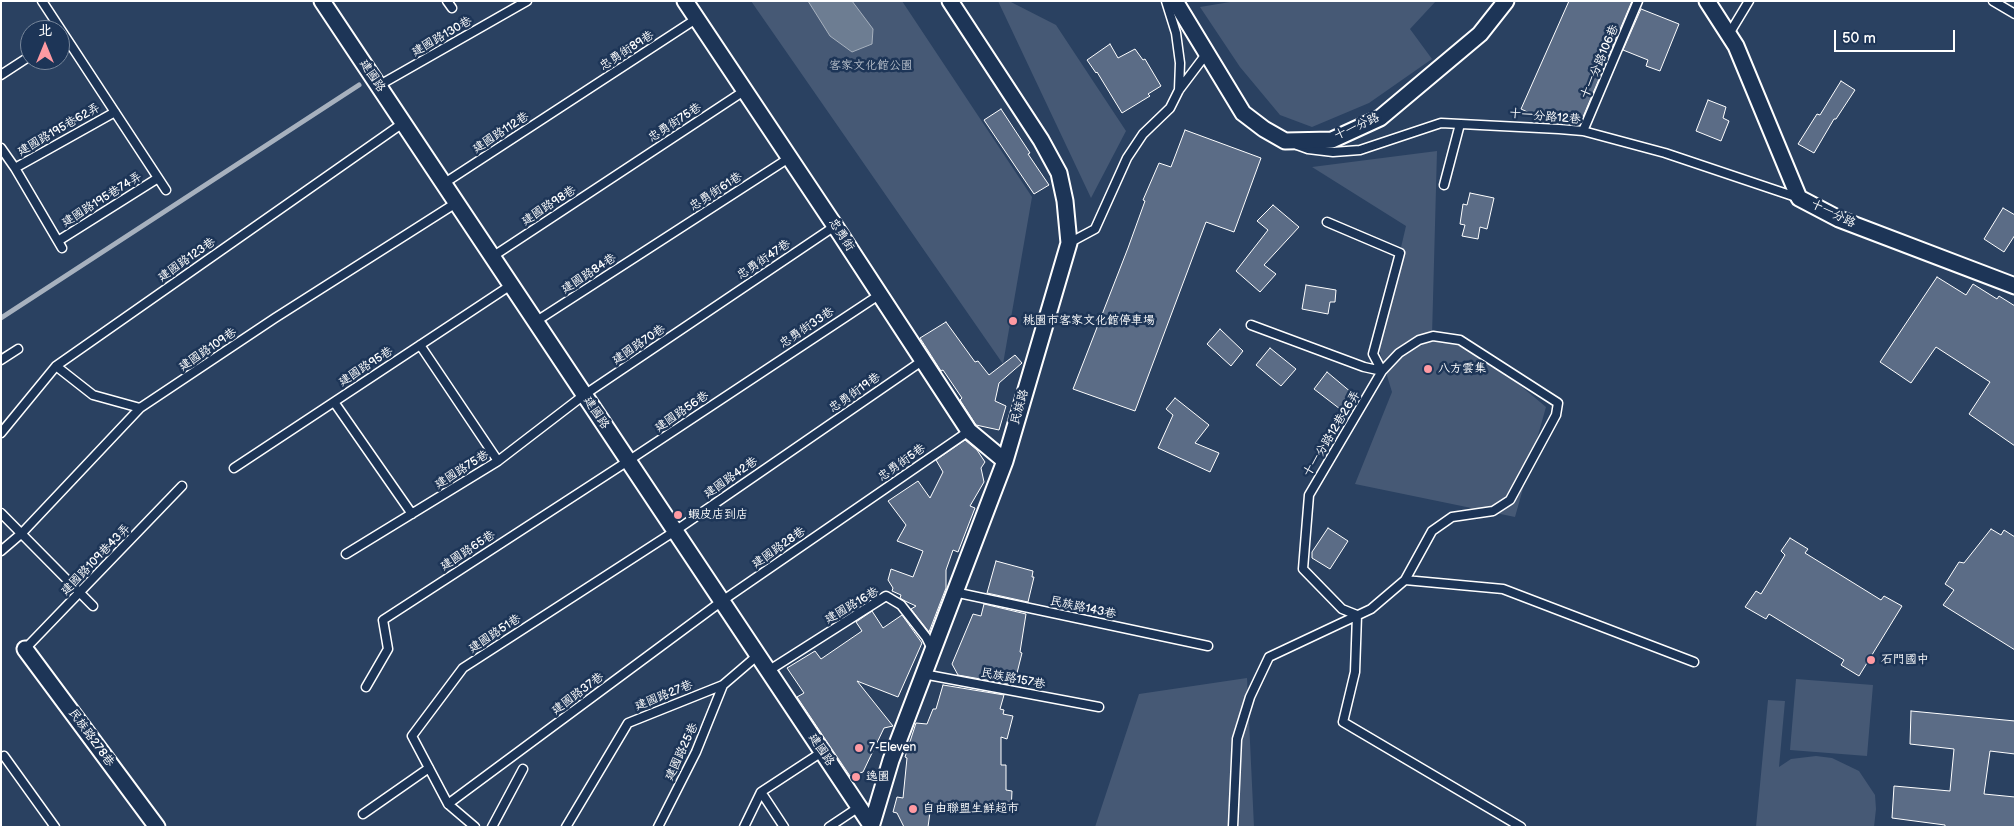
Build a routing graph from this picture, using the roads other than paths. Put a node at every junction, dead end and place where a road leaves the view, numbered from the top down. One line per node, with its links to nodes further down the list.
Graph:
1 (42, 1): 15 (lane)
2 (322, 1): 21 (street, 建國路)
3 (527, 1): 21 (lane, 建國路130巷)
4 (685, 1): 14 (street, 忠勇街)
5 (950, 1): 42 (street, 民族路)
6 (1166, 1): 22 (lane)
7 (1175, 1): 18 (street)
8 (1506, 1): 29 (street, 十一分路)
9 (1638, 1): 28 (lane, 十一分路106巷)
10 (1707, 1): 16 (street, 十一分路)
11 (1749, 1): 16 (lane)
12 (1993, 1): 13 (lane)
13 (2015, 14)
14 (696, 19): 23 (street, 忠勇街); 24 (lane, 忠勇街89巷)
15 (53, 20)
16 (1729, 34): 38 (street, 十一分路)
17 (70, 47): 25 (lane)
18 (1207, 53): 22 (lane); 29 (street)
19 (20, 63): 20 (lane)
20 (1, 75)
21 (378, 86): 26 (street, 建國路)
22 (1179, 90): 42 (lane)
23 (744, 91): 31 (street, 忠勇街); 33 (lane, 忠勇街75巷)
24 (570, 101): 35 (lane, 建國路112巷)
25 (115, 112): 32 (lane, 建國路195巷62弄); 34 (lane)
26 (403, 123): 35 (street, 建國路); 55 (lane, 建國路123巷)
27 (1460, 124): 28 (lane, 十一分路12巷); 29 (lane, 十一分路12巷); 36 (lane)
28 (1583, 131): 38 (lane, 十一分路12巷)
29 (1285, 141)
30 (1, 148): 32 (lane)
31 (790, 158): 41 (street, 忠勇街); 43 (lane, 忠勇街61巷)
32 (15, 168): 34 (lane, 建國路195巷74弄)
33 (618, 174): 44 (lane, 建國路98巷)
34 (158, 178): 37 (lane)
35 (443, 184): 39 (street, 建國路)
36 (1444, 185)
37 (166, 190)
38 (1799, 198): 46 (street, 十一分路)
39 (456, 203): 44 (street, 建國路); 60 (lane, 建國路109巷)
40 (1326, 222): 56 (lane)
41 (836, 226): 47 (street, 忠勇街); 48 (lane, 忠勇街47巷)
42 (1069, 243): 66 (street, 民族路)
43 (656, 245): 49 (lane, 建國路84巷)
44 (492, 257): 45 (street, 建國路)
45 (511, 285): 49 (street, 建國路); 51 (lane, 建國路95巷)
46 (2015, 286)
47 (879, 295): 54 (street, 忠勇街); 57 (lane, 忠勇街33巷)
48 (706, 313): 58 (lane, 建國路70巷)
49 (536, 322): 58 (street, 建國路)
50 (1251, 325): 56 (lane)
51 (420, 345): 59 (lane, 建國路95巷); 64 (lane)
52 (18, 349): 53 (lane)
53 (1, 360)
54 (922, 361): 61 (street, 忠勇街); 63 (lane, 忠勇街19巷)
55 (56, 366): 60 (lane); 62 (lane, 建國路123巷)
56 (1382, 371): 76 (lane, 十一分路12巷26弄); 81 (lane, 十一分路12巷26弄)
57 (748, 381): 65 (lane, 建國路56巷)
58 (584, 395): 64 (lane, 建國路75巷); 65 (street, 建國路)
59 (334, 402): 67 (lane, 建國路95巷); 70 (lane)
60 (140, 408): 73 (lane, 建國路109巷)
61 (969, 431): 66 (street, 忠勇街); 71 (lane, 忠勇街5巷)
62 (1, 433)
63 (800, 444): 72 (lane, 建國路42巷)
64 (498, 461): 70 (lane, 建國路75巷)
65 (628, 461): 72 (street, 建國路); 90 (lane, 建國路65巷)
66 (1005, 461): 77 (street, 民族路)
67 (234, 468)
68 (182, 486): 78 (lane, 建國路109巷43弄)
69 (1, 513): 73 (lane)
70 (412, 514): 75 (lane, 建國路75巷)
71 (849, 514): 79 (lane, 建國路28巷)
72 (675, 531): 79 (street, 建國路); 94 (lane, 建國路51巷)
73 (22, 533): 74 (lane, 建國路109巷); 78 (lane)
74 (1, 551)
75 (346, 554)
76 (1405, 580): 81 (lane); 86 (lane)
77 (954, 592): 82 (lane, 民族路143巷); 84 (street, 民族路)
78 (80, 594): 80 (lane); 83 (lane, 建國路109巷43弄)
79 (722, 601): 85 (street, 建國路); 97 (lane, 建國路37巷)
80 (93, 606)
81 (1357, 615): 110 (lane); 111 (lane)
82 (1208, 646)
83 (25, 649): 102 (street, 民族路278巷)
84 (932, 650): 87 (lane, 建國路16巷); 88 (street, 民族路)
85 (758, 655): 87 (street, 建國路); 89 (lane, 建國路27巷)
86 (1694, 662)
87 (768, 671): 92 (street, 建國路)
88 (923, 674): 91 (lane, 民族路157巷); 100 (street, 民族路)
89 (723, 684): 105 (lane, 建國路27巷); 106 (lane, 建國路25巷)
90 (366, 688)
91 (1099, 706)
92 (822, 752): 96 (lane); 98 (street, 建國路)
93 (4, 756): 101 (lane)
94 (429, 768): 97 (lane, 建國路51巷); 99 (lane)
95 (523, 769): 104 (lane)
96 (760, 792): 107 (lane); 108 (lane)
97 (448, 804): 103 (lane)
98 (859, 807): 100 (street, 建國路); 109 (lane)
99 (363, 814)
100 (871, 826)
101 (55, 827)
102 (156, 827)
103 (476, 827)
104 (492, 827)
105 (566, 827)
106 (658, 827)
107 (744, 827)
108 (784, 827)
109 (828, 827)
110 (1233, 827)
111 (1520, 827)

